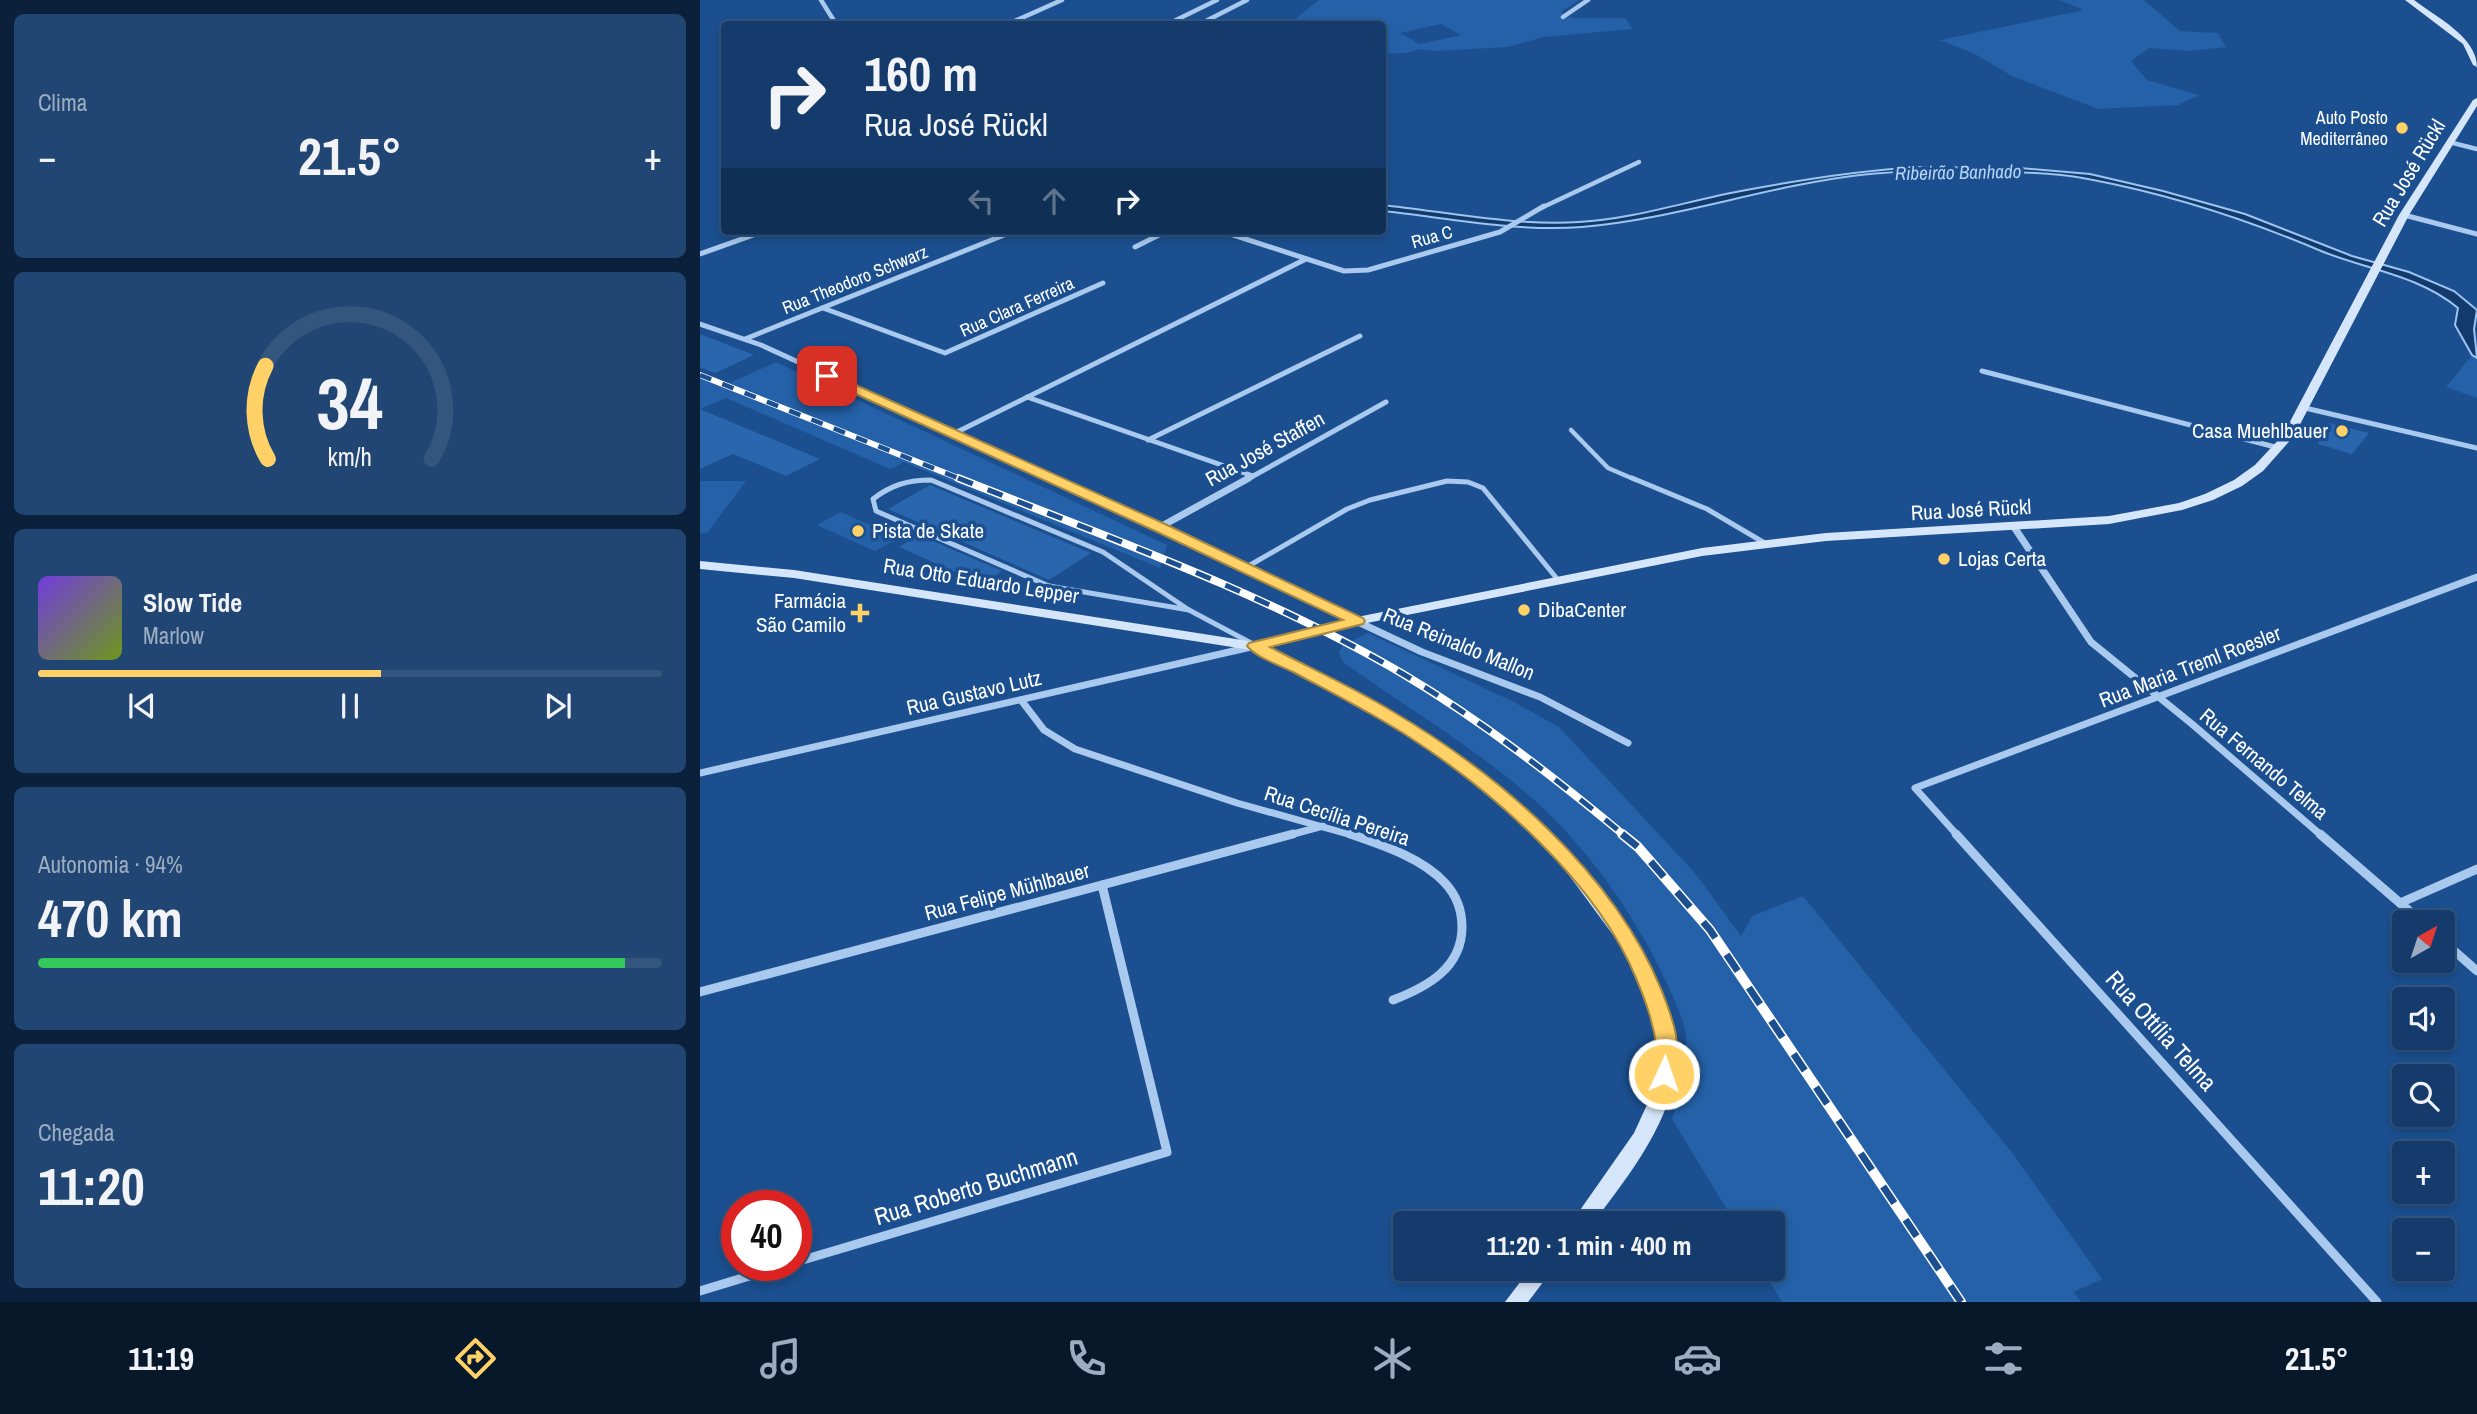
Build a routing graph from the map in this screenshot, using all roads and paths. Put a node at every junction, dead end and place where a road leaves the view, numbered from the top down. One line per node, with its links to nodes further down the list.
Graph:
1 (821, 0): 8 (street)
2 (1062, 0): 9 (street)
3 (1217, 0): 10 (street)
4 (1247, 0): 11 (street)
5 (1588, 0): 7 (street)
6 (2409, 0): 12 (main road)
7 (1563, 17)
8 (834, 21)
9 (1015, 21)
10 (1174, 21)
11 (1206, 21)
12 (2475, 52): 13 (main road)
13 (2477, 65)
14 (2477, 100): 15 (main road, Rua José Rückl)
15 (2449, 142): 16 (street); 18 (main road, Rua José Rückl)
16 (2477, 149)
17 (1639, 162): 26 (street, Rua C)
18 (2404, 215): 19 (street); 35 (main road, Rua José Rückl)
19 (2477, 234)
20 (753, 235): 25 (street)
21 (1004, 235): 28 (street, Rua Theodoro Schwarz)
22 (1159, 235): 24 (street)
23 (1233, 235): 26 (street, Rua C)
24 (1135, 247)
25 (700, 254)
26 (1307, 259): 33 (street)
27 (1103, 283): 28 (street, Rua Clara Ferreira)
28 (823, 307): 31 (street, Rua Theodoro Schwarz)
29 (700, 324): 31 (street, Rua Reinaldo Mallon)
30 (1360, 336): 38 (street)
31 (745, 339): 37 (street, Rua Reinaldo Mallon)
32 (1982, 371): 39 (street)
33 (1027, 397): 37 (street); 38 (street)
34 (1386, 402): 41 (street, Rua José Staffen)
35 (2305, 408): 39 (main road, Rua José Rückl); 40 (street)
36 (1571, 430): 44 (lane)
37 (953, 435): 42 (street, Rua Reinaldo Mallon)
38 (1149, 440): 41 (street)
39 (2280, 448): 43 (main road, Rua José Rückl)
40 (2477, 448)
41 (1253, 476): 42 (street, Rua José Staffen)
42 (1160, 527): 46 (street, Rua Reinaldo Mallon)
43 (2014, 527): 44 (main road, Rua José Rückl); 52 (street, Rua Fernando Telma)
44 (1763, 542): 48 (main road, Rua José Rückl)
45 (700, 565): 51 (main road, Rua Otto Eduardo Lepper)
46 (1245, 568): 48 (lane); 50 (street, Rua Reinaldo Mallon)
47 (2477, 577): 52 (street, Rua Maria Treml Roesler)
48 (1558, 580): 50 (main road, Rua José Rückl)
49 (1189, 610): 49 (lane); 51 (lane)
50 (1357, 621): 51 (main road, Rua José Rückl); 54 (street, Rua Reinaldo Mallon)
51 (1255, 646): 53 (street, Rua Gustavo Lutz); 66 (main road)
52 (2159, 698): 56 (street, Rua Maria Treml Roesler); 60 (street, Rua Fernando Telma)
53 (1021, 700): 55 (street, Rua Gustavo Lutz); 57 (street, Rua Cecília Pereira)
54 (1628, 743)
55 (700, 774)
56 (1915, 788): 72 (street, Rua Ottília Telma)
57 (1323, 826): 59 (street, Rua Felipe Mühlbauer); 65 (street, Rua Cecília Pereira)
58 (2477, 869): 60 (street)
59 (1102, 885): 64 (street, Rua Felipe Mühlbauer); 67 (street, Rua Roberto Buchmann)
60 (2400, 903): 61 (street, Rua Fernando Telma)
61 (2408, 910)
62 (2455, 952): 63 (street)
63 (2477, 971)
64 (700, 992)
65 (1393, 1000)
66 (1590, 1211)
67 (812, 1257)
68 (731, 1281): 70 (street)
69 (1533, 1281): 71 (main road)
70 (700, 1290)
71 (1515, 1302)
72 (2377, 1302)

